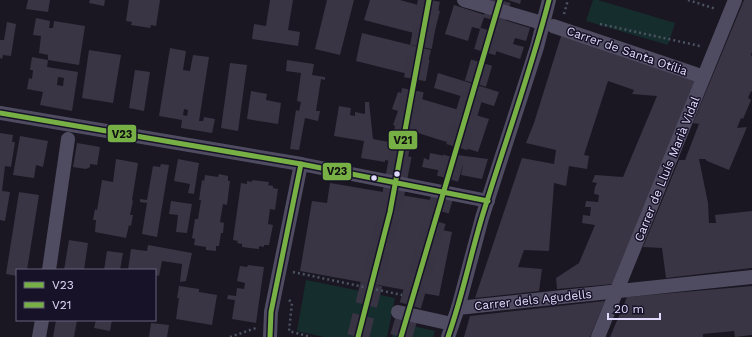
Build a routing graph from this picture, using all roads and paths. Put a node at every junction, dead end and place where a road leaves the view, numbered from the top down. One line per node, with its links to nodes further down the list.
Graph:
1 (464, 0): 9 (street, Carrer de Santa Otília)
2 (549, 0): 9 (street)
3 (688, 0): 5 (path)
4 (735, 0): 10 (street, Carrer de Lluís Marià Vidal)
5 (723, 11)
6 (564, 15): 7 (path)
7 (569, 16)
8 (596, 23): 10 (path)
9 (548, 24): 11 (street, Carrer de Santa Otília); 15 (street)
10 (713, 53): 19 (street, Carrer de Lluís Marià Vidal)
11 (701, 76)
12 (0, 113): 14 (street)
13 (68, 139): 16 (street)
14 (301, 164): 15 (street); 29 (street)
15 (488, 201): 22 (street)
16 (50, 269)
17 (293, 272): 20 (path)
18 (752, 277): 19 (street, Carrer dels Agudells)
19 (618, 291): 22 (street, Carrer dels Agudells); 31 (street, Carrer de Lluís Marià Vidal)
20 (405, 296)
21 (287, 298): 30 (path)
22 (458, 308): 26 (street)
23 (398, 312): 26 (street)
24 (42, 321): 27 (street)
25 (257, 327): 28 (path)
26 (450, 331)
27 (39, 337)
28 (230, 337)
29 (270, 337)
30 (311, 337)
31 (598, 337)

